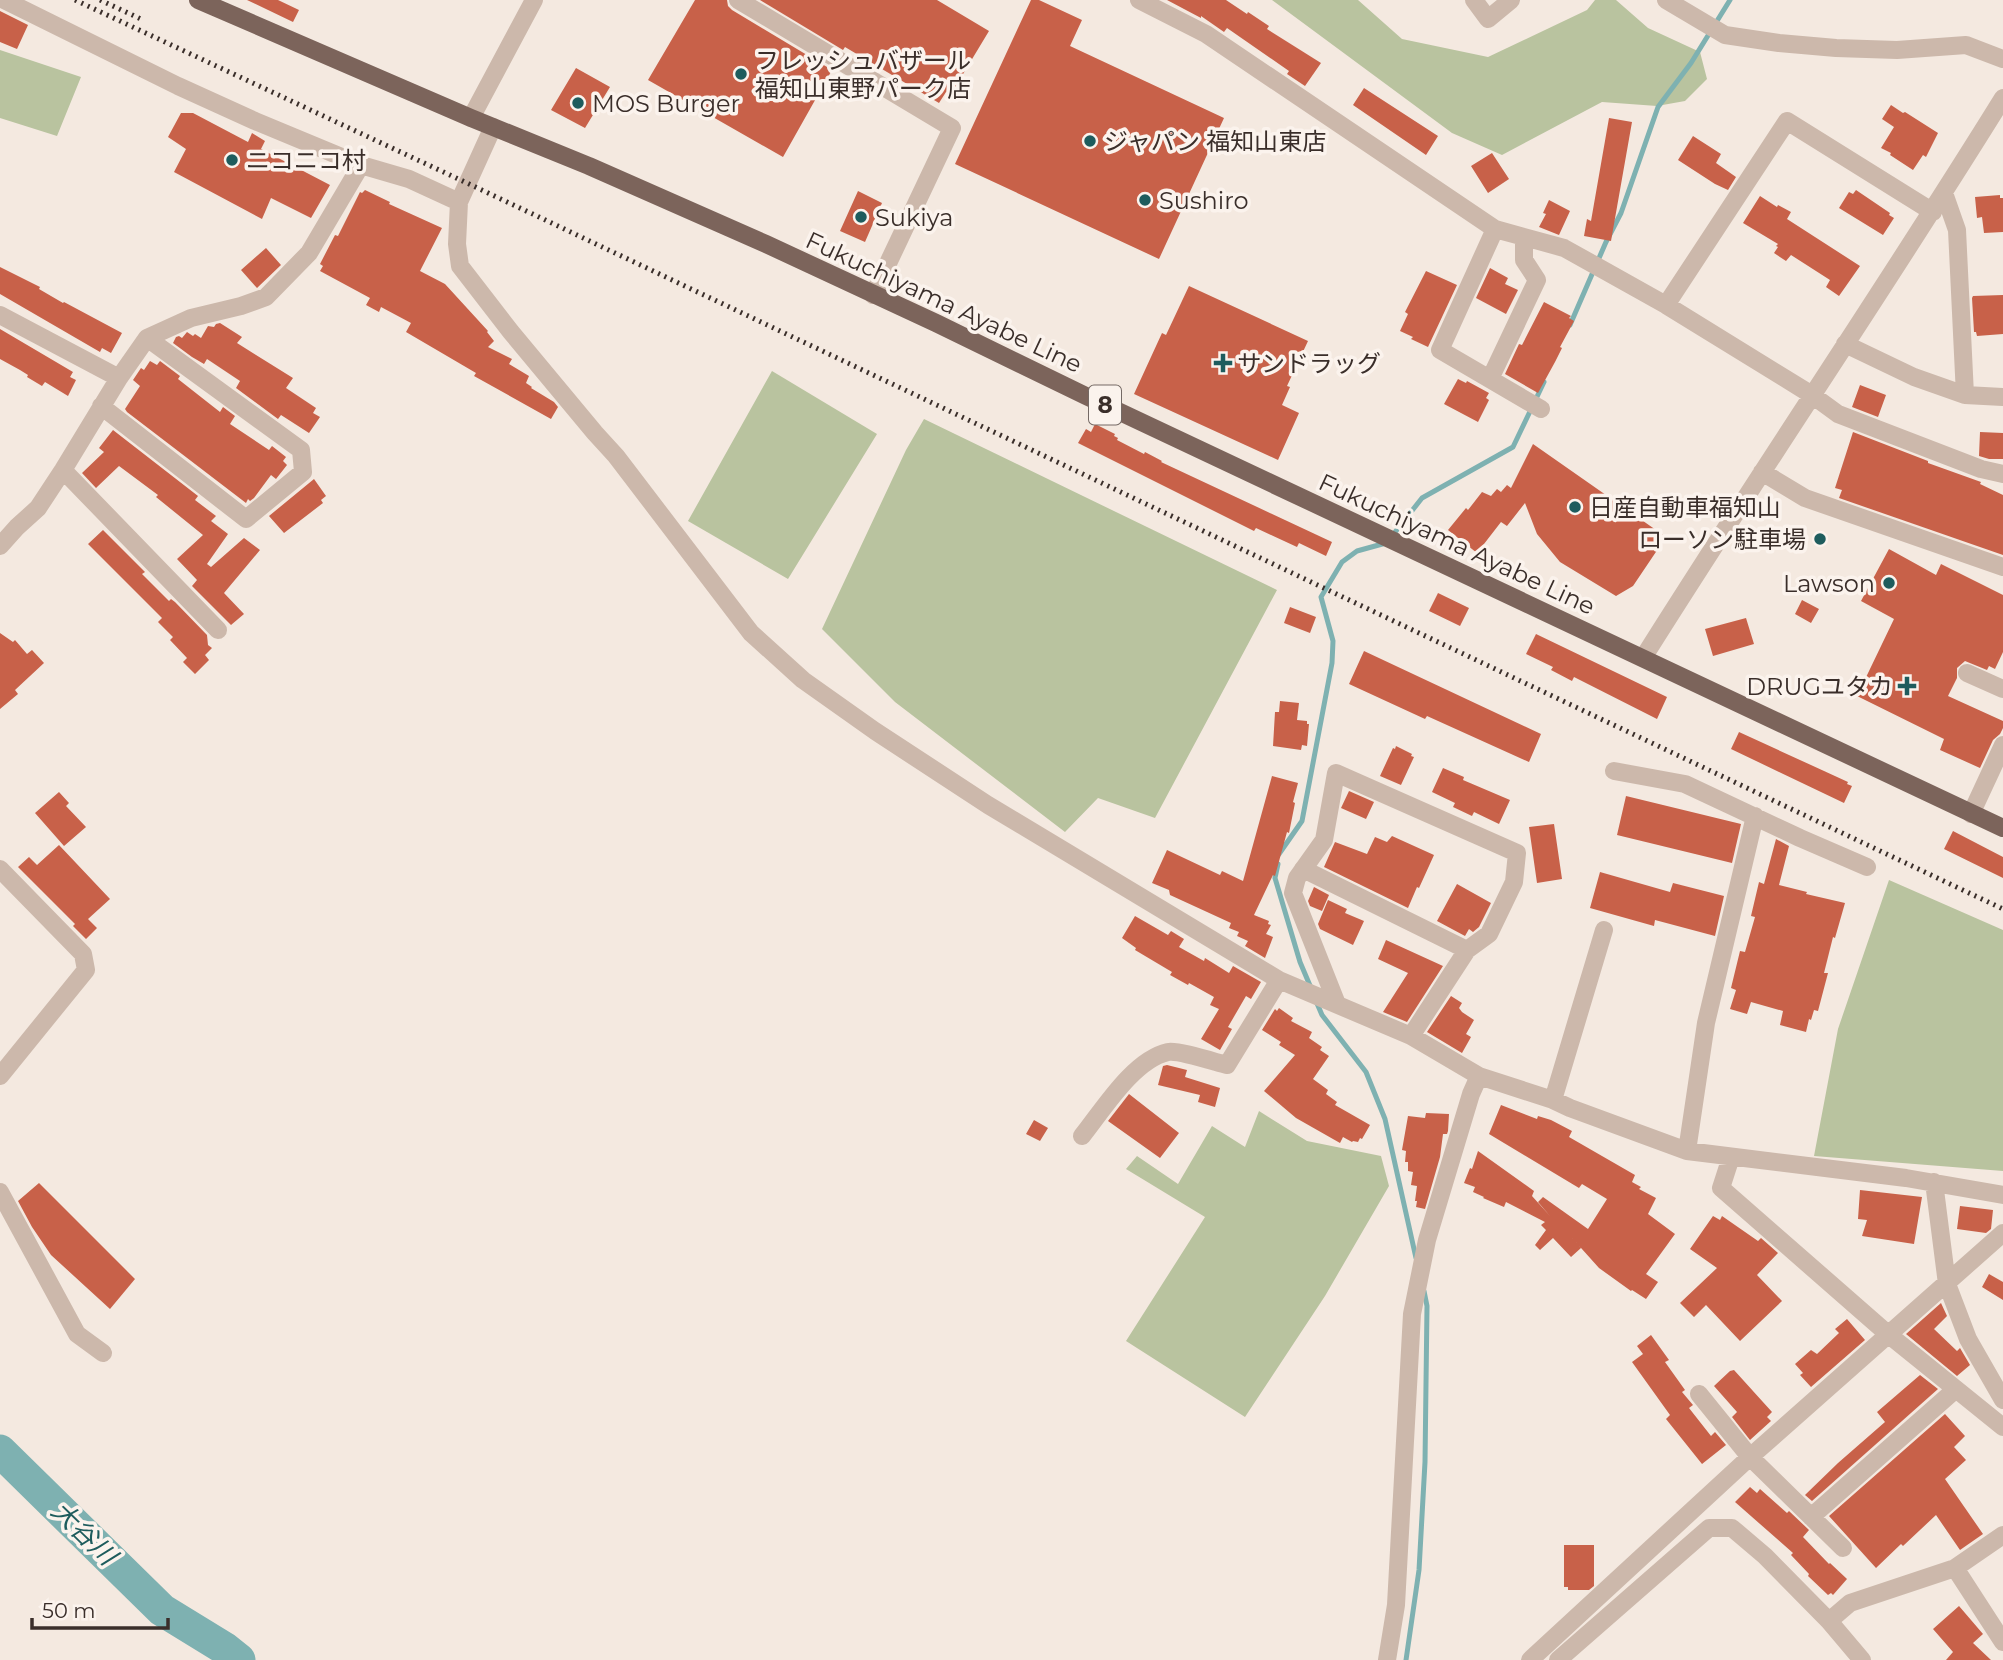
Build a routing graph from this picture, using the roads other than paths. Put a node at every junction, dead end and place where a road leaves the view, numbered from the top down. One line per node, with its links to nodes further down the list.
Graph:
1 (4, 0): 13 (street)
2 (198, 0): 11 (main road, Fukuchiyama Ayabe Line / 8)
3 (534, 0): 11 (street)
4 (738, 0): 19 (street)
5 (1139, 0): 17 (street)
6 (1474, 0): 7 (street)
7 (1511, 0)
8 (1666, 0): 9 (street)
9 (2003, 59)
10 (2003, 98): 14 (street)
11 (471, 118): 12 (main road, Fukuchiyama Ayabe Line / 8)
12 (493, 127): 15 (street); 19 (main road, Fukuchiyama Ayabe Line / 8)
13 (361, 165): 15 (street); 22 (street)
14 (1944, 193): 16 (street); 27 (street)
15 (459, 202): 50 (street)
16 (1933, 212): 20 (street); 23 (street)
17 (1495, 229): 18 (street); 25 (street)
18 (1524, 237): 20 (street); 25 (street)
19 (873, 295): 37 (main road, Fukuchiyama Ayabe Line / 8)
20 (1666, 305): 26 (street)
21 (0, 315): 24 (street)
22 (147, 338): 24 (street); 29 (street)
23 (1845, 344): 26 (street); 27 (street)
24 (118, 378): 29 (street)
25 (1490, 379): 30 (street)
26 (1812, 395): 32 (street); 33 (street)
27 (1965, 395): 28 (street)
28 (2003, 397)
29 (101, 406): 31 (street)
30 (1541, 409)
31 (63, 470): 34 (street); 36 (street)
32 (1762, 471): 35 (street); 37 (street)
33 (2003, 474)
34 (0, 546)
35 (2003, 567)
36 (218, 631)
37 (1643, 658): 42 (main road, Fukuchiyama Ayabe Line / 8)
38 (1967, 673): 39 (street)
39 (2003, 689)
40 (2003, 745): 42 (street)
41 (1614, 771): 43 (street)
42 (1971, 814): 44 (main road, Fukuchiyama Ayabe Line / 8)
43 (1755, 816): 45 (street); 57 (street)
44 (2003, 828)
45 (1867, 867)
46 (0, 869): 53 (street)
47 (1303, 869): 49 (street); 49 (street); 51 (street)
48 (1604, 930): 55 (street)
49 (1467, 950): 52 (street)
50 (1286, 983): 51 (street); 56 (street)
51 (1331, 1002): 52 (street)
52 (1411, 1036): 54 (street)
53 (0, 1076)
54 (1479, 1076): 55 (street); 77 (street)
55 (1553, 1100): 57 (street)
56 (1082, 1136)
57 (1687, 1151): 58 (street)
58 (1731, 1157): 59 (street); 64 (street)
59 (1934, 1182): 61 (street); 63 (street)
60 (0, 1192): 65 (street)
61 (2003, 1195)
62 (2003, 1233): 63 (street)
63 (1947, 1283): 64 (street); 68 (street)
64 (1889, 1335): 66 (street); 70 (street)
65 (103, 1353)
66 (1956, 1389): 69 (street); 71 (street)
67 (1699, 1394): 70 (street)
68 (2003, 1400)
69 (2003, 1427)
70 (1750, 1457): 71 (street); 78 (street)
71 (1811, 1517): 73 (street)
72 (2003, 1535): 74 (street)
73 (1843, 1548)
74 (1955, 1568): 75 (street); 76 (street)
75 (1829, 1621): 79 (street); 80 (street)
76 (2003, 1642)
77 (1387, 1660)
78 (1530, 1660)
79 (1558, 1660)
80 (1862, 1660)

